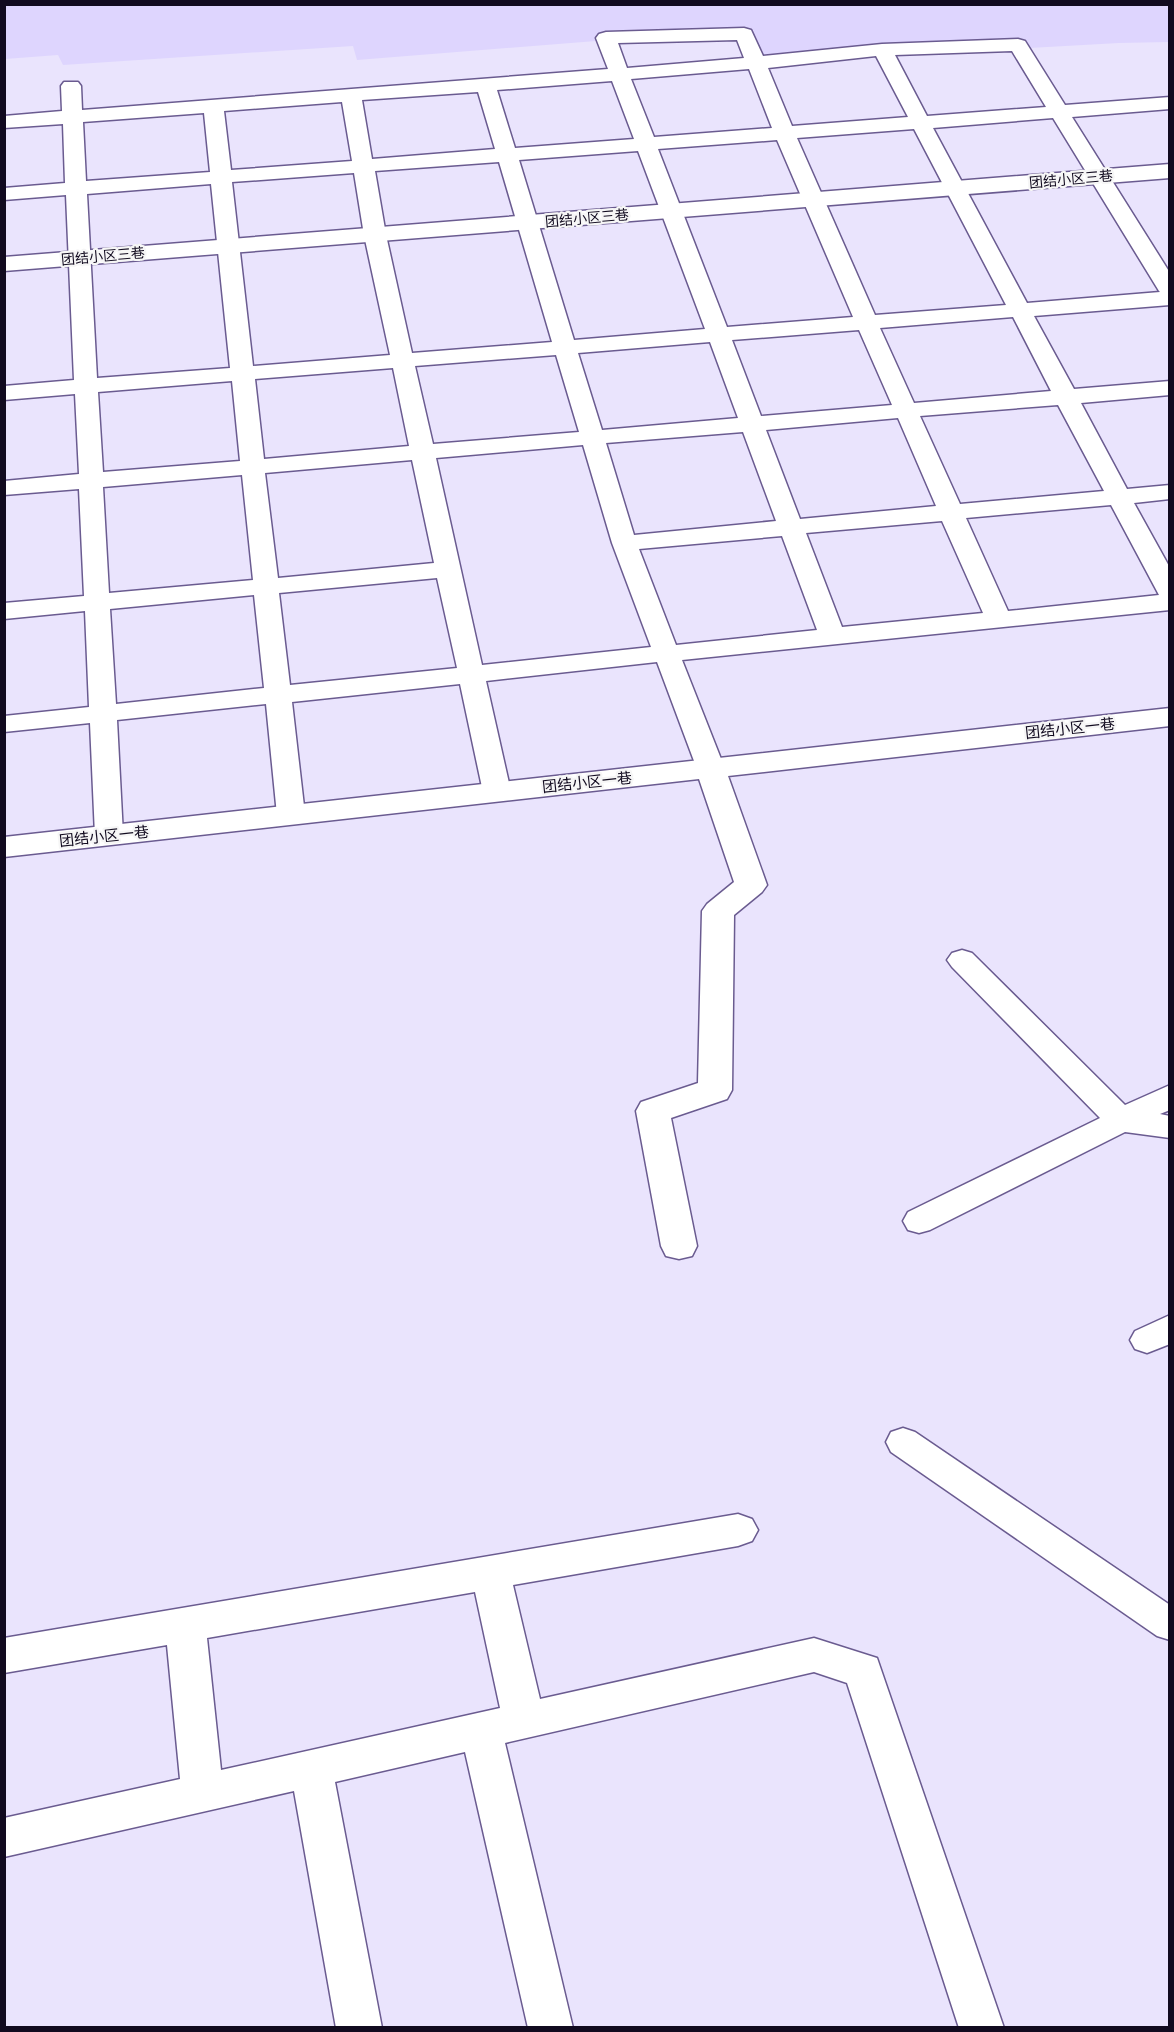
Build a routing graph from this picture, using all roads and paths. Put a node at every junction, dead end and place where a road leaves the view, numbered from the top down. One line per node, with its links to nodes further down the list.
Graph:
1 (882, 50): 2 (lane); 9 (lane); 12 (lane)
2 (755, 63): 3 (lane); 3 (lane); 13 (lane)
3 (620, 74): 5 (lane); 14 (lane)
4 (70, 86): 10 (lane)
5 (486, 86): 6 (lane); 15 (lane)
6 (351, 94): 8 (lane); 16 (lane)
7 (1170, 103): 9 (lane)
8 (213, 105): 10 (lane); 18 (lane)
9 (1059, 112): 12 (lane); 19 (lane)
10 (72, 117): 11 (lane); 20 (lane)
11 (4, 122)
12 (921, 123): 13 (lane); 21 (lane)
13 (784, 133): 14 (lane); 23 (lane)
14 (646, 144): 15 (lane); 24 (lane)
15 (507, 155): 16 (lane); 25 (lane)
16 (364, 166): 18 (lane); 26 (lane)
17 (1170, 171): 19 (street, 团结小区三巷)
18 (221, 177): 20 (lane); 27 (lane)
19 (1099, 177): 21 (street, 团结小区三巷); 30 (lane)
20 (76, 188): 22 (lane); 28 (lane)
21 (955, 188): 23 (street, 团结小区三巷); 32 (lane)
22 (4, 194)
23 (812, 200): 24 (street, 团结小区三巷); 33 (lane)
24 (671, 211): 25 (street, 团结小区三巷); 34 (lane)
25 (528, 222): 26 (street, 团结小区三巷); 35 (lane)
26 (375, 235): 27 (street, 团结小区三巷); 36 (lane)
27 (229, 246): 28 (street, 团结小区三巷); 37 (lane)
28 (80, 258): 29 (street, 团结小区三巷); 38 (lane)
29 (4, 264)
30 (1170, 291)
31 (1170, 298): 32 (lane)
32 (1020, 310): 33 (lane); 41 (lane)
33 (866, 322): 34 (lane); 42 (lane)
34 (718, 334): 35 (lane); 43 (lane)
35 (565, 347): 36 (lane); 44 (lane)
36 (402, 360): 37 (lane); 45 (lane)
37 (243, 374): 38 (lane); 46 (lane)
38 (86, 386): 40 (lane); 47 (lane)
39 (1170, 388): 41 (lane)
40 (4, 393)
41 (1066, 397): 42 (lane); 50 (lane)
42 (906, 411): 43 (lane); 51 (lane)
43 (752, 424): 44 (lane); 52 (lane)
44 (594, 439): 45 (lane); 53 (lane)
45 (423, 454): 46 (lane); 54 (lane)
46 (253, 469): 47 (lane); 55 (lane)
47 (91, 482): 48 (lane); 57 (lane)
48 (4, 488)
49 (1170, 492): 50 (lane)
50 (1119, 496): 51 (lane); 56 (lane)
51 (952, 512): 52 (lane); 60 (lane)
52 (791, 527): 53 (lane); 61 (lane)
53 (624, 543): 62 (lane)
54 (449, 569): 55 (lane); 63 (lane)
55 (266, 586): 57 (lane); 64 (lane)
56 (1170, 593)
57 (97, 602): 59 (lane); 65 (lane)
58 (1170, 602): 60 (lane)
59 (4, 611)
60 (999, 620): 61 (lane)
61 (832, 636): 62 (lane)
62 (667, 653): 63 (lane); 68 (lane)
63 (472, 674): 64 (lane); 69 (lane)
64 (278, 695): 65 (lane); 70 (lane)
65 (103, 714): 67 (lane); 71 (lane)
66 (1170, 717): 68 (street, 团结小区一巷)
67 (4, 724)
68 (711, 769): 69 (street, 团结小区一巷); 78 (street)
69 (497, 792): 70 (street, 团结小区一巷)
70 (291, 815): 71 (street, 团结小区一巷)
71 (110, 835): 72 (street, 团结小区一巷)
72 (4, 847)
73 (962, 960): 75 (lane)
74 (1170, 1096): 75 (lane)
75 (1121, 1120): 76 (lane); 77 (lane)
76 (1170, 1127)
77 (919, 1221)
78 (679, 1246)
79 (903, 1442): 83 (lane)
80 (738, 1530): 81 (street)
81 (490, 1572): 82 (street); 85 (street)
82 (185, 1625): 84 (street); 88 (street)
83 (1170, 1625)
84 (4, 1656)
85 (524, 1720): 86 (street); 92 (street)
86 (481, 1730): 87 (street); 91 (street)
87 (310, 1768): 88 (street); 90 (street)
88 (203, 1794): 89 (street)
89 (4, 1838)
90 (359, 2028)
91 (551, 2028)
92 (982, 2028)

